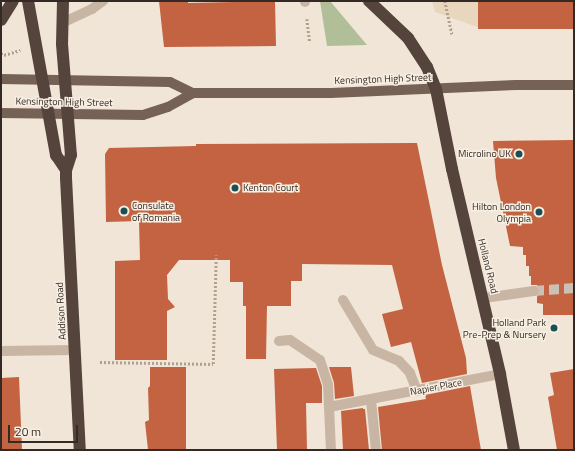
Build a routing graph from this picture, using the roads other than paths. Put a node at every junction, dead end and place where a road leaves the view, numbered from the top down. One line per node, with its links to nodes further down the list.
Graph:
1 (13, 1): 6 (highway)
2 (28, 1): 9 (highway, Addison Road)
3 (63, 1): 7 (highway, Addison Road)
4 (103, 1): 7 (street)
5 (369, 1): 12 (highway, Holland Road)
6 (1, 20)
7 (62, 23): 10 (highway, Addison Road)
8 (1, 79): 9 (main road, Kensington High Street)
9 (43, 80): 10 (main road, Kensington High Street); 15 (highway, Addison Road)
10 (65, 80): 13 (main road, Kensington High Street); 16 (highway, Addison Road)
11 (574, 85): 12 (main road, Kensington High Street)
12 (436, 88): 13 (main road, Kensington High Street); 19 (highway, Holland Road)
13 (193, 93): 16 (main road, Kensington High Street)
14 (1, 113): 15 (main road, Kensington High Street)
15 (49, 113): 16 (main road, Kensington High Street); 17 (highway, Addison Road)
16 (68, 113): 17 (highway, Addison Road)
17 (66, 170): 22 (highway, Addison Road)
18 (534, 291): 19 (street)
19 (484, 298): 24 (highway, Holland Road)
20 (343, 300): 25 (street)
21 (279, 341): 27 (street)
22 (75, 350): 23 (street); 28 (highway, Addison Road)
23 (1, 352)
24 (500, 374): 25 (street, Napier Place); 31 (highway, Holland Road)
25 (417, 391): 26 (street, Napier Place)
26 (371, 400): 27 (street, Napier Place); 30 (street)
27 (329, 407): 29 (street)
28 (80, 450)
29 (331, 450)
30 (376, 450)
31 (514, 450)

